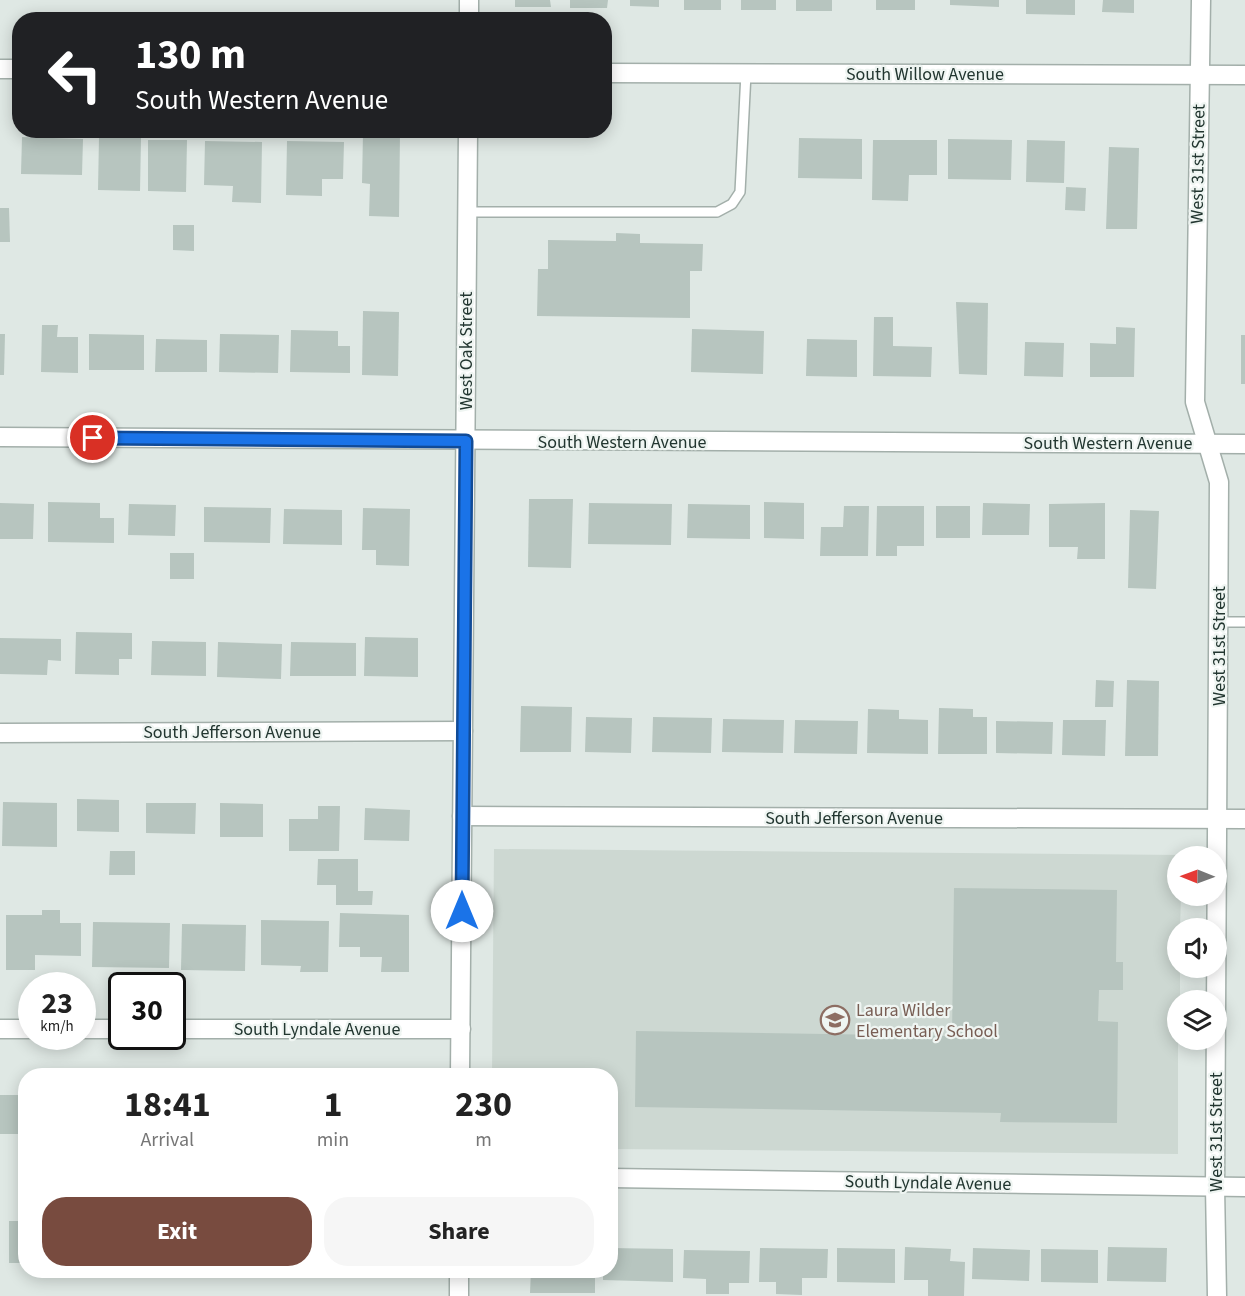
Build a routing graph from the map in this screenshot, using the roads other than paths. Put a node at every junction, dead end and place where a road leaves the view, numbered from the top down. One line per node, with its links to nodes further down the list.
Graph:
1 (1201, 0): 4 (street, West 31st Street)
2 (612, 73): 3 (street, South Willow Avenue)
3 (746, 74): 4 (street, South Willow Avenue); 7 (lane)
4 (1199, 75): 5 (street, South Willow Avenue); 10 (street, West 31st Street)
5 (1245, 75)
6 (468, 138): 7 (street, West Oak Street)
7 (467, 212): 9 (street, West Oak Street)
8 (0, 437): 9 (street, South Western Avenue)
9 (466, 441): 10 (street, South Western Avenue); 14 (street, West Oak Street)
10 (1207, 444): 11 (street, South Western Avenue); 12 (street, West 31st Street)
11 (1245, 444)
12 (1219, 622): 13 (lane); 17 (street, West 31st Street)
13 (1245, 622)
14 (463, 731): 15 (street, South Jefferson Avenue); 16 (street, West Oak Street)
15 (0, 733)
16 (462, 816): 17 (street, South Jefferson Avenue); 22 (street, West Oak Street)
17 (1219, 819): 18 (street, South Jefferson Avenue); 25 (street, West 31st Street)
18 (1245, 819)
19 (0, 1029): 20 (street)
20 (18, 1029)
21 (186, 1029): 22 (street, South Lyndale Avenue)
22 (461, 1029): 23 (street, West Oak Street)
23 (460, 1068)
24 (618, 1178): 25 (street, South Lyndale Avenue)
25 (1215, 1186): 26 (street, South Lyndale Avenue); 29 (street, West 31st Street)
26 (1245, 1187)
27 (459, 1278): 28 (street)
28 (459, 1296)
29 (1217, 1296)

